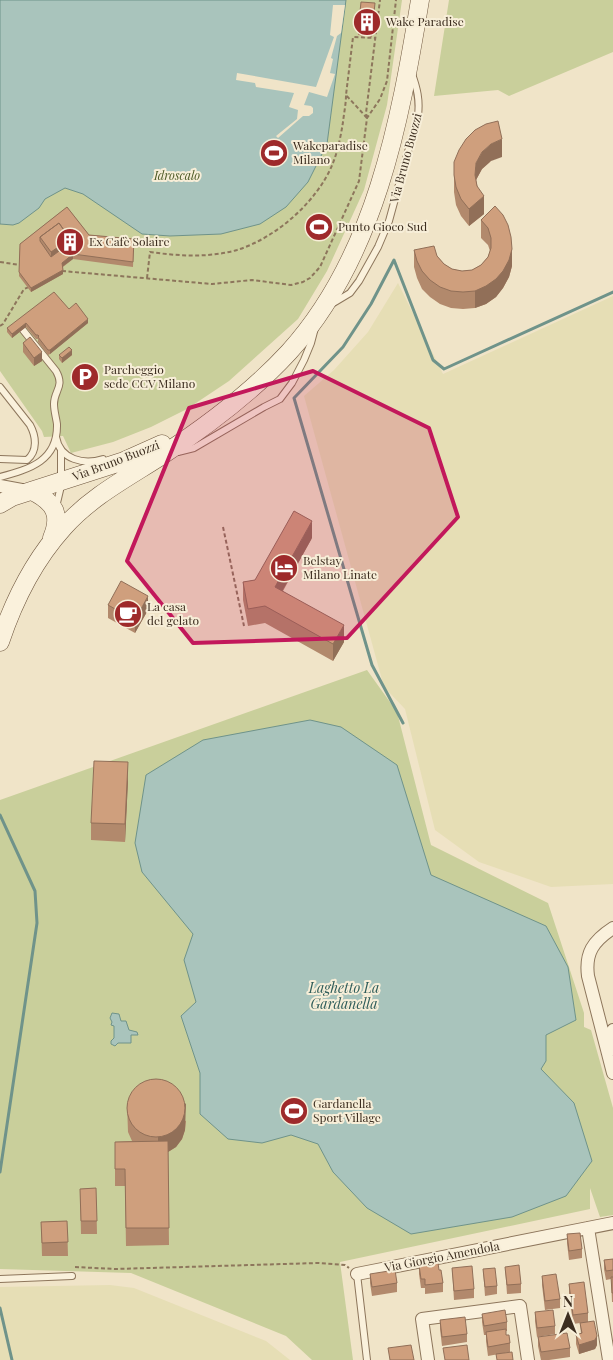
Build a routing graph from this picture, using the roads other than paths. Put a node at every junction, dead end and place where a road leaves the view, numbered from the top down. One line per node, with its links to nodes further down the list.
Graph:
1 (420, 0): 2 (main road, Via Bruno Buozzi)
2 (318, 313): 7 (main road, Via Bruno Buozzi); 7 (lane, Via Bruno Buozzi)
3 (23, 330): 5 (lane)
4 (0, 387): 10 (lane)
5 (56, 436): 6 (lane); 11 (lane)
6 (61, 450): 9 (lane); 12 (lane)
7 (162, 450): 8 (lane); 12 (main road, Via Bruno Buozzi); 17 (main road, Via Bruno Buozzi)
8 (127, 452)
9 (111, 456)
10 (0, 459)
11 (0, 478)
12 (61, 481): 14 (main road, Via Bruno Buozzi); 16 (lane)
13 (0, 486): 14 (street)
14 (31, 491): 15 (main road, Via Bruno Buozzi); 16 (main road)
15 (0, 504)
16 (56, 511): 17 (main road)
17 (49, 545): 18 (main road)
18 (3, 626): 19 (main road)
19 (0, 642)
20 (613, 928): 22 (street)
21 (613, 943): 22 (street)
22 (594, 945): 24 (street)
23 (613, 1030): 24 (street)
24 (612, 1068)
25 (613, 1223): 26 (street, Via Giorgio Amendola)
26 (588, 1228): 27 (street, Via Giorgio Amendola); 30 (street)
27 (357, 1274): 31 (lane)
28 (69, 1276): 29 (lane)
29 (0, 1279)
30 (607, 1358)
31 (367, 1360)
32 (428, 1360): 33 (street)
33 (528, 1360)

